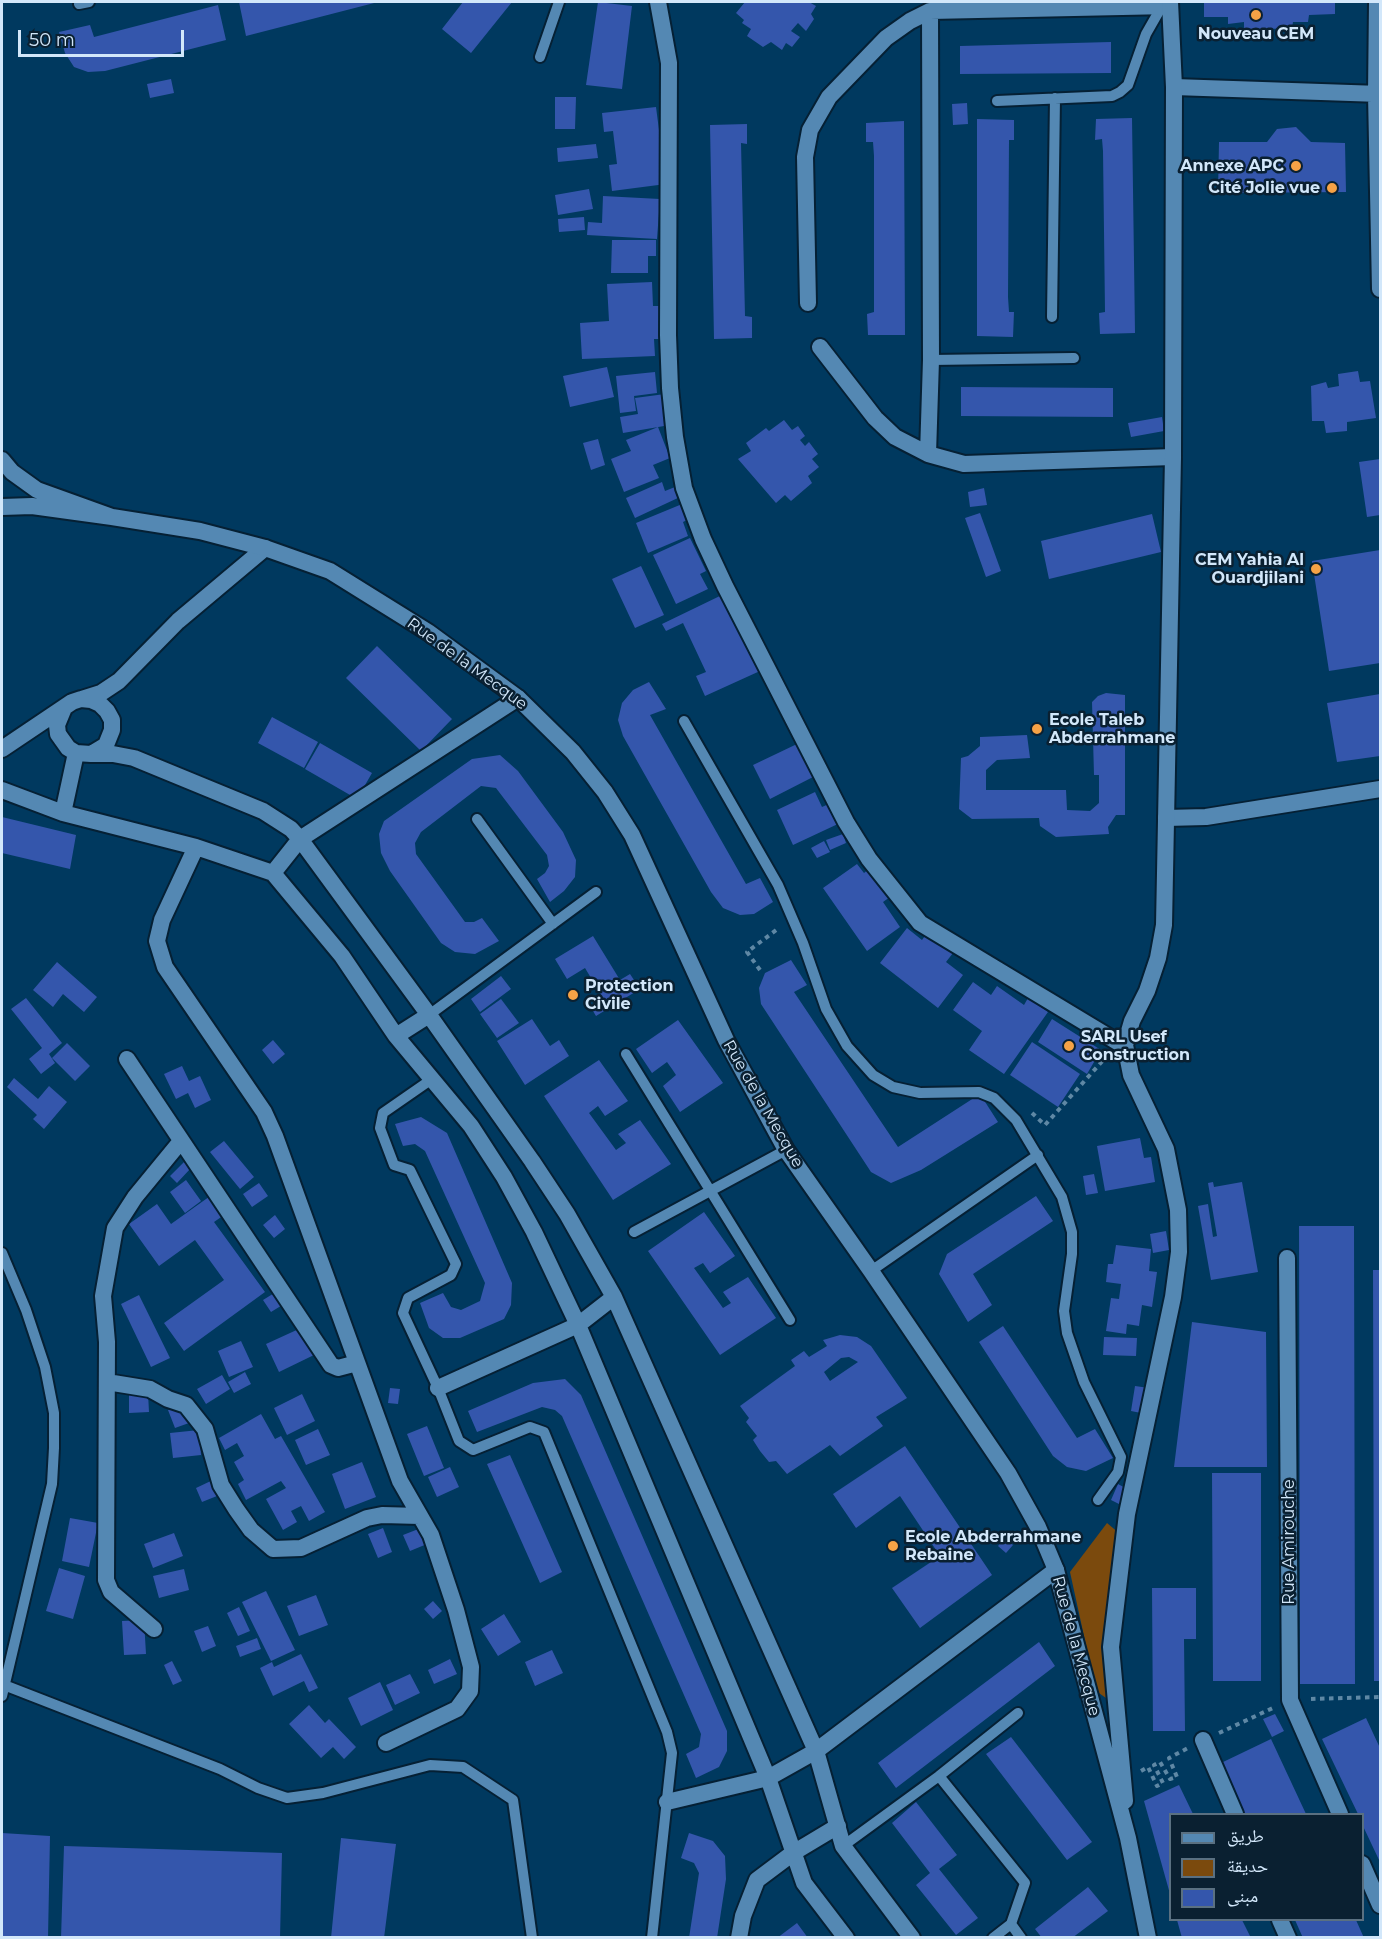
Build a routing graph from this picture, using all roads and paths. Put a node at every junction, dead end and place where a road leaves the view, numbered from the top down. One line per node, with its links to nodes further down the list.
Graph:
1 (559, 2): 6 (lane)
2 (658, 2): 46 (street)
3 (1377, 2): 8 (street)
4 (1168, 5): 5 (street); 7 (street); 9 (lane)
5 (930, 11): 12 (street); 16 (street)
6 (540, 57)
7 (1174, 87): 8 (street); 18 (street)
8 (1378, 94): 11 (street)
9 (1055, 98): 10 (lane); 13 (lane)
10 (997, 101)
11 (1380, 289)
12 (808, 303)
13 (1052, 317)
14 (820, 347): 17 (street)
15 (1074, 358): 16 (lane)
16 (931, 360): 17 (street)
17 (928, 454): 18 (street)
18 (1173, 457): 35 (street)
19 (2, 460): 21 (street)
20 (2, 507): 21 (street)
21 (112, 517): 22 (street, Rue de la Mecque)
22 (265, 548): 23 (street); 24 (street, Rue de la Mecque)
23 (119, 681): 25 (street); 28 (street)
24 (518, 698): 37 (street); 52 (street, Rue de la Mecque)
25 (81, 699): 26 (street); 28 (street)
26 (64, 708): 29 (street); 30 (street)
27 (684, 721): 41 (lane)
28 (112, 725): 30 (street); 31 (street)
29 (2, 749)
30 (83, 753): 31 (street); 34 (street)
31 (134, 758): 37 (street)
32 (1380, 789): 35 (street)
33 (2, 790): 34 (street)
34 (63, 813): 38 (street)
35 (1166, 818): 46 (street)
36 (477, 819): 42 (lane)
37 (300, 839): 39 (street); 44 (street)
38 (196, 847): 39 (street); 62 (street)
39 (273, 873): 45 (street)
40 (596, 892): 42 (lane)
41 (792, 918): 43 (path); 50 (lane)
42 (553, 924): 44 (lane)
43 (759, 970)
44 (429, 1015): 45 (street); 59 (street)
45 (396, 1036): 49 (street)
46 (1122, 1044): 50 (path); 78 (street)
47 (626, 1054): 54 (lane)
48 (127, 1059): 51 (street)
49 (432, 1079): 61 (street); 64 (lane)
50 (1016, 1120): 53 (lane)
51 (181, 1141): 62 (street); 63 (street)
52 (786, 1150): 54 (lane); 58 (street, Rue de la Mecque)
53 (1038, 1155): 58 (lane); 65 (lane)
54 (710, 1191): 55 (lane); 60 (lane)
55 (634, 1232)
56 (2, 1252): 69 (lane)
57 (1287, 1258): 71 (street, Rue Amirouche)
58 (871, 1271): 67 (street, Rue de la Mecque)
59 (614, 1297): 61 (street); 75 (street)
60 (790, 1320)
61 (578, 1325): 64 (street); 77 (street)
62 (357, 1363): 66 (street)
63 (107, 1382): 66 (street); 68 (street)
64 (438, 1388): 79 (lane)
65 (1098, 1500)
66 (420, 1516): 74 (street)
67 (1056, 1570): 75 (street); 83 (street, Rue de la Mecque)
68 (154, 1629)
69 (3, 1691): 90 (lane)
70 (1380, 1697): 71 (path)
71 (1290, 1700): 73 (path); 81 (street, Rue Amirouche)
72 (1018, 1713): 76 (lane)
73 (1203, 1740): 78 (path); 80 (street)
74 (386, 1743)
75 (816, 1751): 77 (street); 82 (street)
76 (939, 1776): 84 (lane); 89 (lane)
77 (768, 1778): 79 (street); 85 (street)
78 (1124, 1780): 83 (street)
79 (667, 1802): 91 (lane)
80 (1234, 1813)
81 (1339, 1813)
82 (838, 1826): 84 (street); 85 (street)
83 (1128, 1838): 97 (street, Rue de la Mecque)
84 (843, 1846): 94 (street)
85 (793, 1853): 92 (street); 93 (street)
86 (1364, 1869): 87 (street)
87 (1380, 1905)
88 (1280, 1921): 98 (street)
89 (1011, 1924): 95 (lane); 96 (lane)
90 (532, 1938)
91 (652, 1938)
92 (739, 1938)
93 (846, 1938)
94 (912, 1938)
95 (993, 1938)
96 (1021, 1938)
97 (1148, 1938)
98 (1288, 1938)

